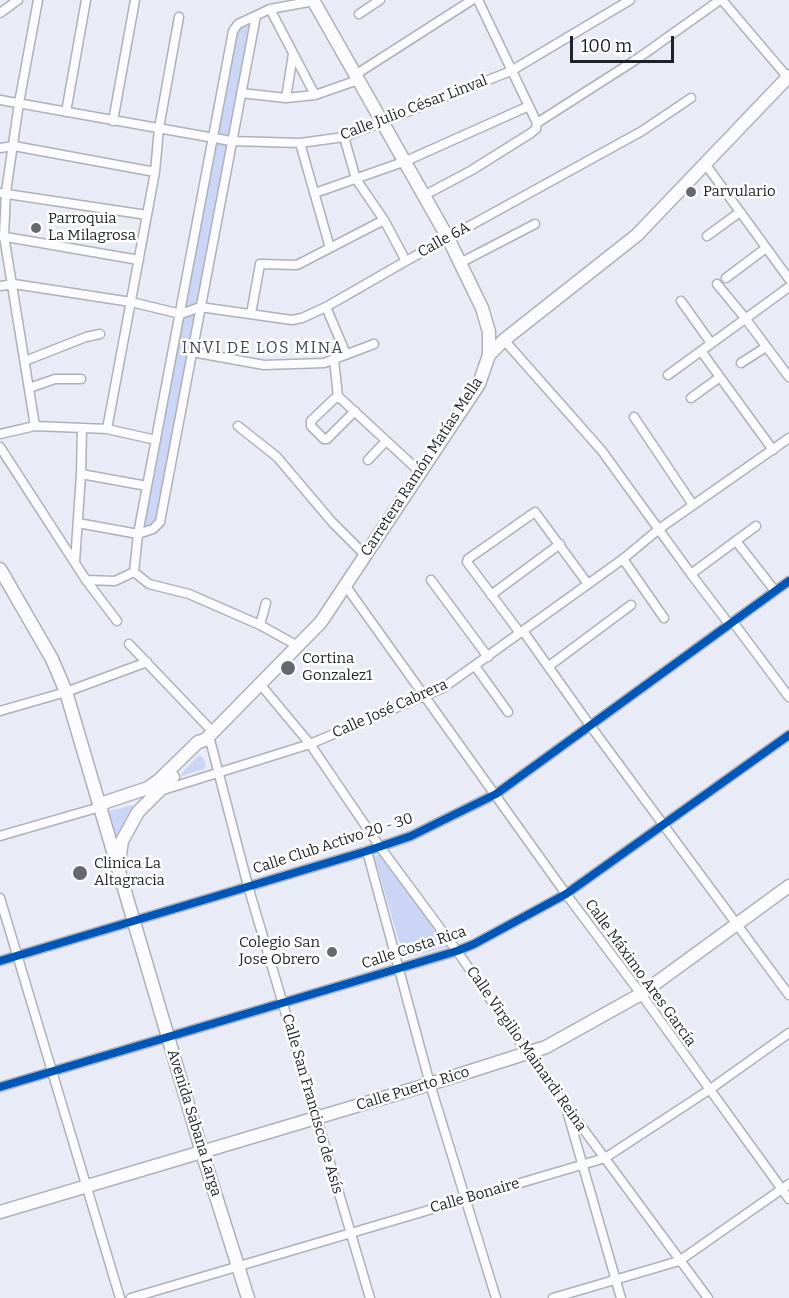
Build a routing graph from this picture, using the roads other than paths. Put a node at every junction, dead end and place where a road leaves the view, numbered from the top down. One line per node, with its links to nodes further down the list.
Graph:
1 (18, 0): 12 (street)
2 (38, 0): 25 (street)
3 (86, 0): 27 (street)
4 (135, 0): 28 (street)
5 (380, 0): 13 (street)
6 (472, 0): 18 (street)
7 (478, 0): 17 (street)
8 (630, 0): 17 (street, Calle Julio César Linval)
9 (721, 0): 19 (street); 30 (street)
10 (314, 1): 11 (street); 18 (main road, Carretera Ramón Matías Mella)
11 (270, 9): 14 (street); 16 (street)
12 (0, 13)
13 (359, 14)
14 (256, 16): 20 (street); 33 (street)
15 (179, 17): 31 (street)
16 (293, 53): 21 (street); 22 (street)
17 (511, 71): 26 (street); 29 (street, Calle Julio César Linval)
18 (357, 77): 21 (street); 29 (main road, Carretera Ramón Matías Mella)
19 (789, 78): 39 (main road)
20 (241, 93): 22 (street); 34 (street)
21 (315, 95): 22 (street)
22 (286, 98)
23 (691, 98): 51 (street, Calle 6A)
24 (0, 100): 25 (street, Calle Julio César Linval)
25 (19, 103): 27 (street, Calle Julio César Linval); 36 (street)
26 (530, 106): 30 (street); 38 (street)
27 (66, 111): 28 (street, Calle Julio César Linval)
28 (113, 121): 31 (street, Calle Julio César Linval)
29 (382, 122): 32 (street, Calle Julio César Linval); 38 (main road, Carretera Ramón Matías Mella)
30 (537, 123): 44 (street)
31 (159, 128): 33 (street, Calle Julio César Linval); 40 (street)
32 (344, 137): 35 (street, Calle Julio César Linval); 41 (street)
33 (213, 138): 34 (street, Calle Julio César Linval); 67 (street)
34 (231, 141): 35 (street, Calle Julio César Linval); 65 (street)
35 (300, 143): 43 (street)
36 (14, 146): 37 (street); 40 (street); 42 (street)
37 (0, 148)
38 (406, 161): 41 (street); 44 (main road, Carretera Ramón Matías Mella)
39 (706, 165): 45 (street); 71 (main road)
40 (155, 172): 46 (street)
41 (356, 179): 43 (street); 47 (street)
42 (3, 192): 46 (street); 49 (street)
43 (315, 193): 52 (street)
44 (424, 195): 51 (main road, Carretera Ramón Matías Mella)
45 (740, 212): 50 (street); 53 (street)
46 (147, 215): 54 (street)
47 (384, 219): 52 (street); 55 (street)
48 (535, 224): 56 (street)
49 (2, 236): 54 (street); 59 (street)
50 (707, 236)
51 (448, 238): 55 (street, Calle 6A); 56 (main road, Carretera Ramón Matías Mella)
52 (330, 248): 68 (street)
53 (766, 248): 57 (street); 58 (street)
54 (139, 260): 63 (street)
55 (406, 261): 66 (street, Calle 6A)
56 (460, 263): 78 (main road, Carretera Ramón Matías Mella)
57 (726, 278)
58 (789, 279)
59 (14, 284): 61 (street); 63 (street); 80 (street)
60 (717, 284): 69 (street)
61 (0, 286)
62 (789, 287): 69 (street)
63 (131, 302): 67 (street); 94 (street)
64 (681, 302): 72 (street)
65 (200, 307): 67 (street, Calle 6A); 68 (street, Calle 6A); 76 (street)
66 (326, 307): 68 (street, Calle 6A); 77 (street)
67 (181, 314): 97 (street)
68 (251, 314)
69 (745, 318): 72 (street); 74 (street)
70 (100, 334): 80 (street)
71 (504, 340): 78 (main road); 108 (street)
72 (711, 343): 75 (street)
73 (374, 344): 77 (street)
74 (766, 347): 81 (street); 83 (street)
75 (701, 351): 82 (street); 84 (street)
76 (192, 352): 79 (street); 109 (street)
77 (346, 354): 79 (street)
78 (489, 355): 102 (main road, Carretera Ramón Matías Mella)
79 (334, 359): 87 (street)
80 (25, 361): 86 (street)
81 (741, 363)
82 (668, 375)
83 (789, 376)
84 (720, 377): 88 (street); 100 (street)
85 (81, 379): 86 (street)
86 (29, 388): 91 (street)
87 (338, 397): 89 (street); 89 (street)
88 (691, 399)
89 (355, 411): 98 (street)
90 (634, 417): 105 (street)
91 (35, 426): 93 (street); 95 (street)
92 (238, 426): 112 (street)
93 (82, 428): 94 (street); 103 (street)
94 (107, 429): 97 (street)
95 (0, 434)
96 (789, 438): 100 (street, Calle José Cabrera)
97 (156, 440): 104 (street)
98 (386, 441): 101 (street); 102 (street)
99 (0, 447): 114 (street)
100 (772, 450): 105 (street, Calle José Cabrera)
101 (368, 460)
102 (420, 472): 112 (main road, Carretera Ramón Matías Mella)
103 (81, 474): 104 (street); 106 (street)
104 (147, 486): 109 (street)
105 (693, 505): 108 (street, Calle José Cabrera)
106 (78, 523): 109 (street); 114 (street)
107 (756, 526): 110 (street)
108 (659, 529): 113 (street, Calle José Cabrera); 117 (street)
109 (138, 534): 116 (street)
110 (736, 541): 117 (street); 124 (street)
111 (560, 544): 122 (street); 125 (street); 125 (street)
112 (365, 555): 123 (main road, Carretera Ramón Matías Mella)
113 (623, 559): 122 (street, Calle José Cabrera); 128 (street)
114 (75, 563): 118 (street)
115 (0, 569): 121 (main road, Avenida Sabana Larga)
116 (134, 572): 118 (street); 131 (street)
117 (691, 574): 130 (street)
118 (86, 580): 129 (street)
119 (431, 580): 135 (street)
120 (789, 581): 124 (street, Calle Club Activo 20 - 30)
121 (4, 582): 140 (main road, Avenida Sabana Larga)
122 (588, 584): 132 (street, Calle José Cabrera)
123 (345, 585): 134 (main road, Carretera Ramón Matías Mella); 142 (street, Calle Máximo Ares García)
124 (776, 591): 130 (street, Calle Club Activo 20 - 30)
125 (491, 595): 132 (street)
126 (266, 603): 131 (street)
127 (631, 605): 138 (street)
128 (664, 618)
129 (117, 621)
130 (731, 623): 141 (street); 145 (street, Calle Club Activo 20 - 30)
131 (260, 625): 134 (street)
132 (521, 632): 135 (street, Calle José Cabrera); 138 (street)
133 (129, 644): 136 (street)
134 (298, 646): 139 (main road, Carretera Ramón Matías Mella)
135 (488, 657): 137 (street, Calle José Cabrera)
136 (147, 662): 140 (street); 147 (street)
137 (475, 666): 142 (street, Calle José Cabrera); 144 (street)
138 (549, 666): 145 (street)
139 (260, 684): 147 (main road, Carretera Ramón Matías Mella); 148 (street, Calle Virgilio Mainardi Reina)
140 (66, 692): 143 (street); 152 (main road, Avenida Sabana Larga)
141 (789, 696)
142 (425, 697): 148 (street, Calle José Cabrera); 151 (street, Calle Máximo Ares García)
143 (0, 711)
144 (508, 712)
145 (589, 724): 151 (street, Calle Club Activo 20 - 30); 153 (street)
146 (789, 735): 153 (street, Calle Costa Rica)
147 (209, 736): 149 (street, Calle San Francisco de Asís); 150 (main road, Carretera Ramón Matías Mella); 152 (main road, Carretera Ramón Matías Mella)
148 (310, 744): 149 (street, Calle José Cabrera); 155 (street, Calle Virgilio Mainardi Reina)
149 (219, 772): 150 (street, Calle José Cabrera); 158 (street, Calle San Francisco de Asís)
150 (159, 791): 152 (main road, Calle José Cabrera); 157 (main road, Carretera Ramón Matías Mella)
151 (495, 794): 155 (street, Calle Club Activo 20 - 30); 160 (street, Calle Máximo Ares García)
152 (100, 807): 154 (street, Calle José Cabrera); 157 (main road, Avenida Sabana Larga)
153 (664, 824): 160 (street, Calle Costa Rica); 163 (street)
154 (0, 836)
155 (380, 846): 156 (street, Calle Club Activo 20 - 30); 164 (street, Calle Virgilio Mainardi Reina)
156 (367, 851): 158 (street, Calle Club Activo 20 - 30); 167 (street)
157 (118, 865): 162 (main road, Avenida Sabana Larga)
158 (248, 886): 162 (street, Calle Club Activo 20 - 30); 170 (street, Calle San Francisco de Asís)
159 (789, 886): 163 (main road, Calle Puerto Rico)
160 (566, 894): 164 (street, Calle Costa Rica); 168 (street, Calle Máximo Ares García)
161 (0, 898): 165 (street)
162 (135, 921): 165 (street, Calle Club Activo 20 - 30); 172 (main road, Avenida Sabana Larga)
163 (737, 923): 168 (main road, Calle Puerto Rico); 169 (street)
164 (457, 951): 167 (street, Calle Costa Rica); 173 (street, Calle Virgilio Mainardi Reina)
165 (17, 956): 166 (street, Calle Club Activo 20 - 30); 174 (street)
166 (0, 961)
167 (399, 968): 170 (street, Calle Costa Rica); 175 (street)
168 (641, 994): 173 (main road, Calle Puerto Rico); 177 (street, Calle Máximo Ares García)
169 (789, 995)
170 (282, 1002): 172 (street, Calle Costa Rica); 179 (street, Calle San Francisco de Asís)
171 (789, 1033): 177 (street, Calle Bonaire)
172 (168, 1037): 174 (street, Calle Costa Rica); 180 (main road, Avenida Sabana Larga)
173 (528, 1054): 175 (main road, Calle Puerto Rico); 178 (street, Calle Virgilio Mainardi Reina)
174 (51, 1072): 176 (street, Calle Costa Rica); 184 (street)
175 (430, 1084): 179 (main road, Calle Puerto Rico); 185 (street)
176 (0, 1087)
177 (709, 1090): 181 (street, Calle Bonaire); 183 (street, Calle Máximo Ares García)
178 (566, 1104): 181 (street, Calle Virgilio Mainardi Reina); 182 (street)
179 (316, 1118): 180 (main road, Calle Puerto Rico); 188 (street, Calle San Francisco de Asís)
180 (202, 1152): 184 (main road, Calle Puerto Rico); 190 (main road, Avenida Sabana Larga)
181 (605, 1158): 182 (street, Calle Bonaire); 189 (street, Calle Virgilio Mainardi Reina)
182 (582, 1165): 185 (street, Calle Bonaire); 191 (street)
183 (785, 1186): 186 (street, Calle Máximo Ares García); 189 (street)
184 (85, 1187): 187 (main road, Calle Puerto Rico); 192 (street)
185 (466, 1199): 188 (street, Calle Bonaire); 196 (street)
186 (789, 1199)
187 (0, 1212)
188 (350, 1233): 190 (street, Calle Bonaire); 195 (street, Calle San Francisco de Asís)
189 (679, 1261): 191 (street); 199 (street, Calle Virgilio Mainardi Reina)
190 (238, 1265): 193 (street, Calle Bonaire); 194 (main road, Avenida Sabana Larga)
191 (615, 1279): 197 (street); 198 (street)
192 (120, 1298)
193 (131, 1298)
194 (248, 1298)
195 (370, 1298)
196 (496, 1298)
197 (553, 1298)
198 (621, 1298)
199 (708, 1298)

